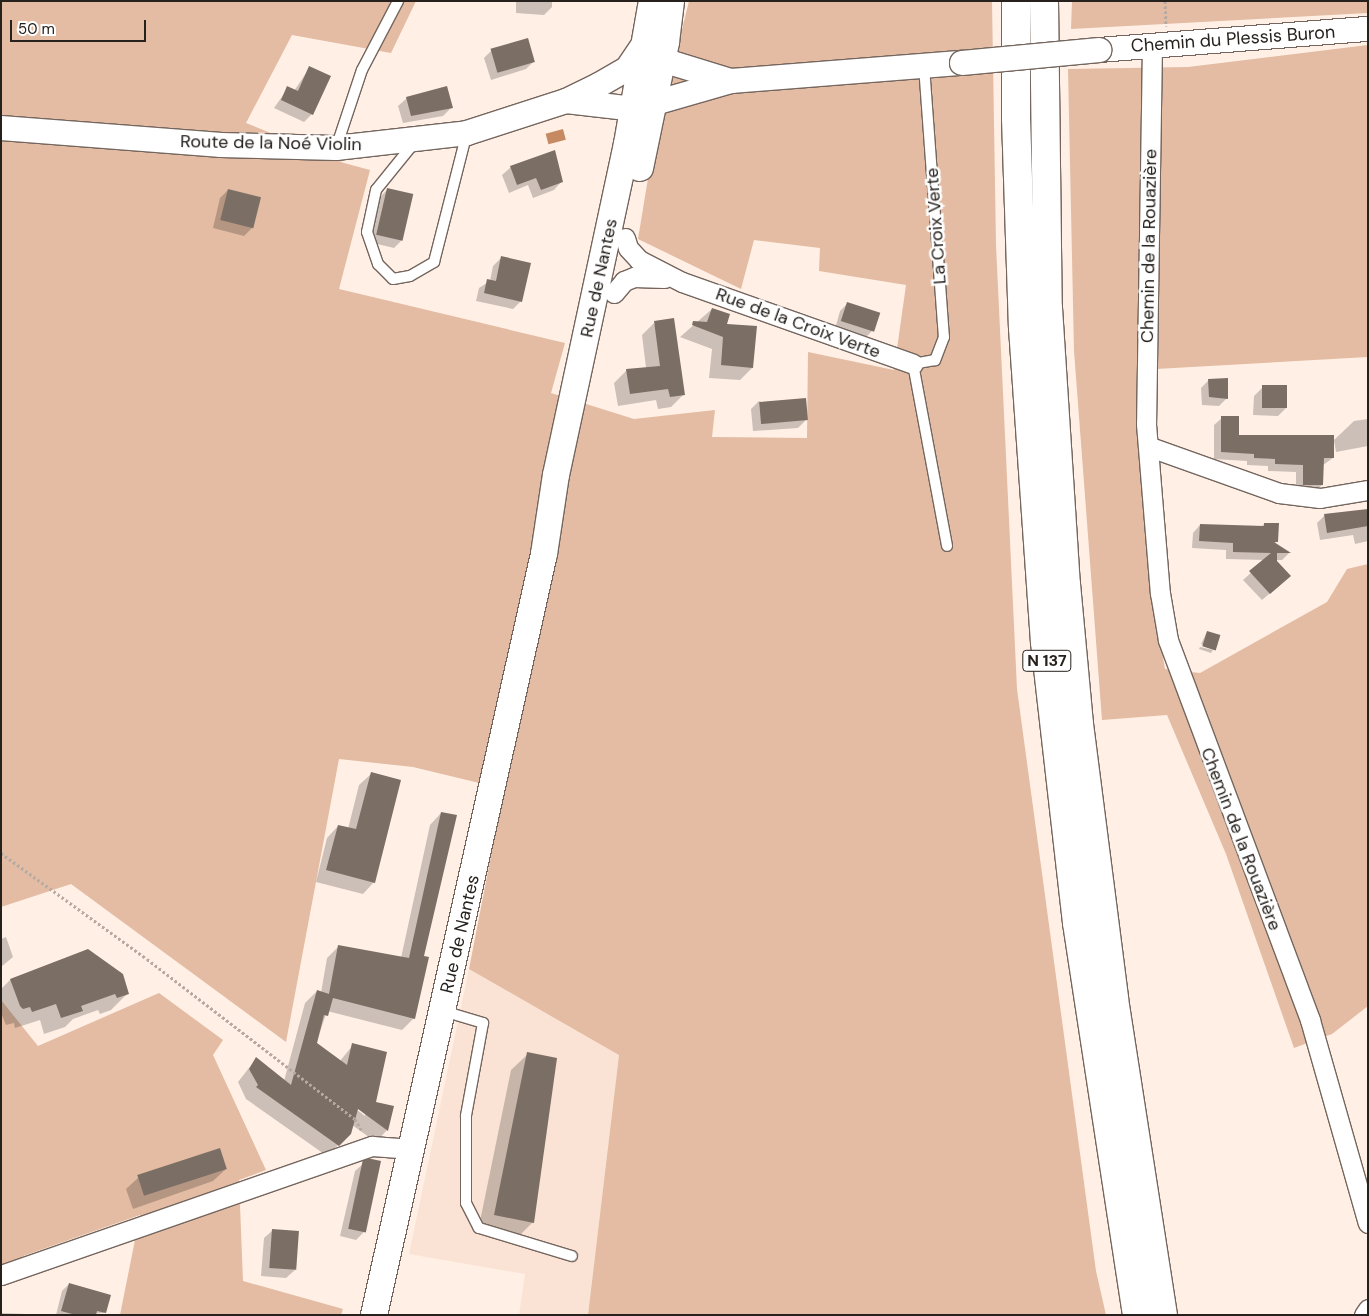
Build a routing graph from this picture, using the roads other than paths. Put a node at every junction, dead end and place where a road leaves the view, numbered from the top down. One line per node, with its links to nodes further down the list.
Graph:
1 (398, 1): 16 (lane)
2 (652, 1): 10 (main road, Rue de Nantes)
3 (660, 1): 10 (street)
4 (671, 1): 10 (main road)
5 (1016, 1): 30 (highway, N 137)
6 (1044, 1): 31 (highway, N 137)
7 (1368, 29): 8 (street, Chemin du Plessis Buron)
8 (1152, 45): 9 (street, Chemin du Plessis Buron, bridge); 20 (street, Chemin de la Rouazière)
9 (924, 66): 11 (street); 19 (lane, La Croix Verte)
10 (649, 77): 11 (street); 11 (street); 12 (street, Route de la Noé Violin); 12 (street, Route de la Noé Violin); 17 (main road, Rue de Nantes); 18 (main road)
11 (700, 82): 17 (street)
12 (598, 96): 14 (street, Route de la Noé Violin); 17 (street)
13 (1, 128): 16 (street, Route de la Noé Violin)
14 (467, 134): 15 (street, Route de la Noé Violin); 15 (lane)
15 (417, 139): 16 (street, Route de la Noé Violin)
16 (336, 148)
17 (632, 150): 18 (main road, Rue de Nantes); 18 (main road, Rue de Nantes)
18 (623, 264): 19 (street, Rue de la Croix Verte); 23 (main road, Rue de Nantes)
19 (913, 364): 22 (lane)
20 (1150, 447): 21 (street); 25 (street, Chemin de la Rouazière)
21 (1368, 490)
22 (947, 546)
23 (442, 1011): 24 (main road, Rue de Nantes); 26 (lane)
24 (412, 1149): 27 (street); 29 (main road, Rue de Nantes)
25 (1368, 1224)
26 (572, 1256)
27 (1, 1275)
28 (1368, 1309): 32 (street)
29 (374, 1315)
30 (1137, 1315)
31 (1163, 1315)
32 (1364, 1315)

